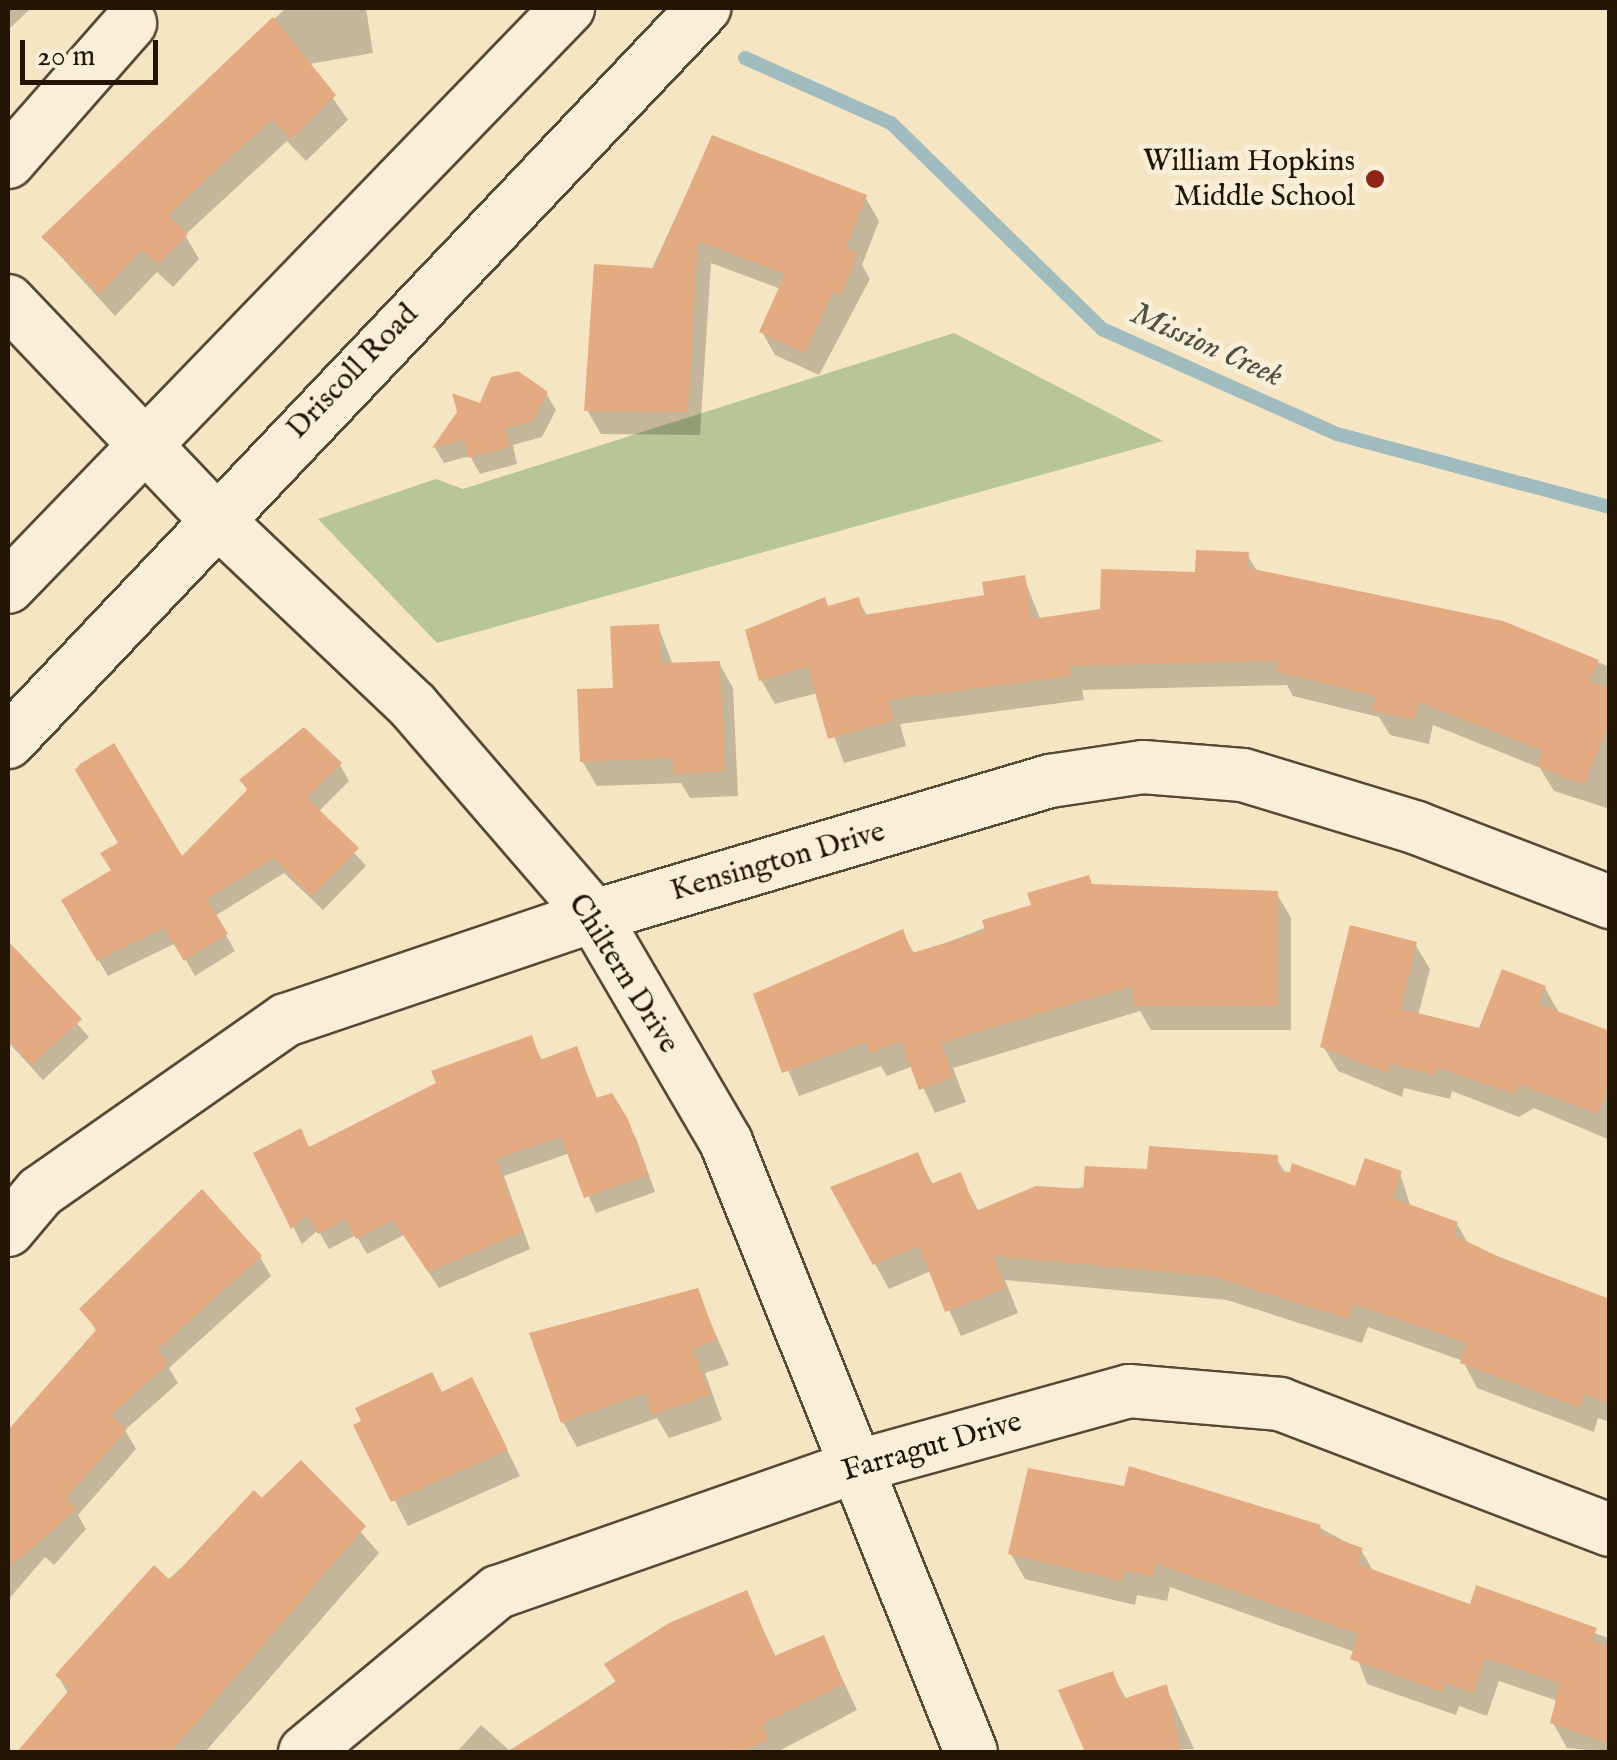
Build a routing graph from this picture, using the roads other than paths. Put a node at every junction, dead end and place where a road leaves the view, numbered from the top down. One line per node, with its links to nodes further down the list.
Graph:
1 (568, 8): 6 (street)
2 (704, 8): 7 (street, Driscoll Road)
3 (130, 23): 4 (street)
4 (8, 162)
5 (8, 301): 6 (street, Chiltern Drive)
6 (141, 442): 7 (street, Chiltern Drive); 8 (street)
7 (213, 516): 9 (street, Driscoll Road); 11 (street, Chiltern Drive)
8 (8, 587)
9 (8, 742)
10 (1610, 902): 11 (street, Kensington Drive)
11 (594, 916): 12 (street, Kensington Drive); 13 (street, Chiltern Drive)
12 (8, 1230)
13 (855, 1467): 14 (street, Farragut Drive); 15 (street, Farragut Drive); 16 (street, Chiltern Drive)
14 (1610, 1530)
15 (305, 1752)
16 (971, 1752)

